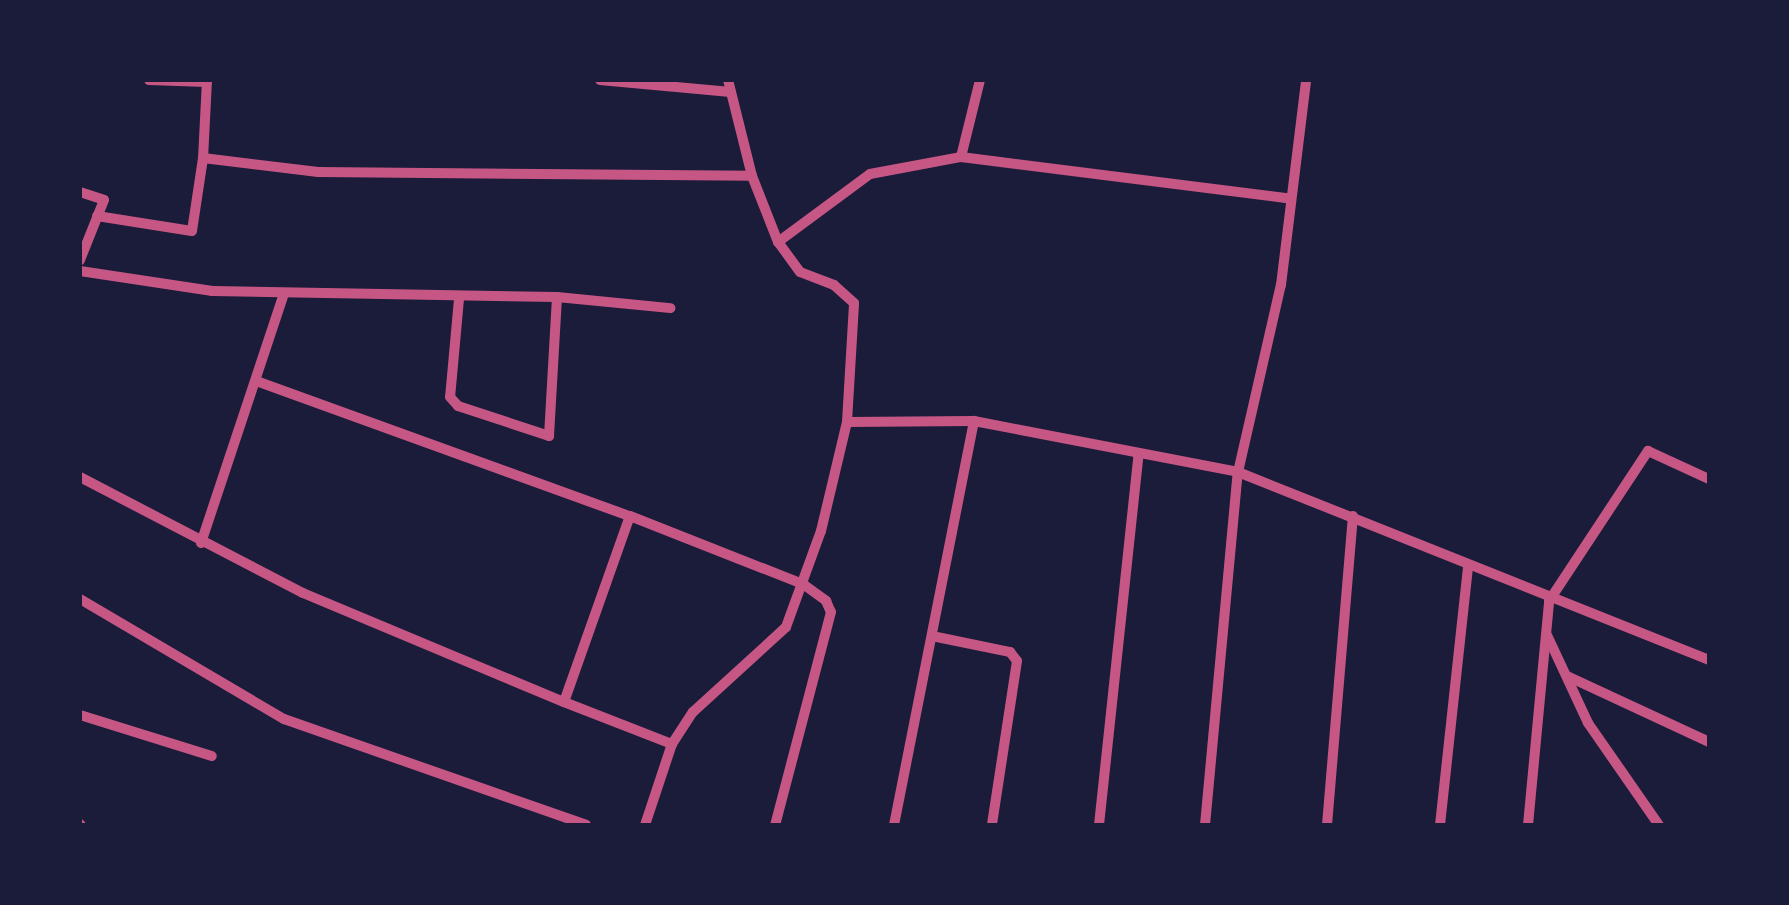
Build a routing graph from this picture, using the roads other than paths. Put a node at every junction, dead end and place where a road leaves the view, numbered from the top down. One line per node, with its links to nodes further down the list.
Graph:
1 (149, 80): 5 (street)
2 (600, 80): 6 (street)
3 (980, 80): 7 (street)
4 (1306, 80): 11 (street)
5 (207, 81): 8 (street)
6 (729, 86): 9 (street)
7 (961, 157): 11 (street); 13 (street)
8 (204, 158): 9 (street); 12 (street)
9 (752, 176): 13 (street)
10 (80, 192): 12 (street)
11 (1287, 198): 24 (street)
12 (97, 216): 14 (street)
13 (778, 242): 22 (street)
14 (80, 260)
15 (80, 271): 16 (street)
16 (284, 294): 18 (street); 20 (street)
17 (557, 298): 18 (street); 18 (street); 19 (street)
18 (459, 299)
19 (670, 308)
20 (260, 382): 27 (street); 29 (street)
21 (974, 421): 22 (street); 23 (street); 35 (street)
22 (847, 422): 31 (street)
23 (1139, 453): 24 (street); 48 (street)
24 (1238, 472): 28 (street); 49 (street)
25 (80, 478): 29 (street)
26 (1709, 479): 33 (street)
27 (630, 516): 31 (street); 38 (street)
28 (1353, 516): 30 (street); 50 (street)
29 (201, 543): 38 (street)
30 (1468, 566): 33 (street); 51 (street)
31 (803, 584): 41 (street); 43 (street)
32 (80, 599): 44 (street)
33 (1548, 601): 34 (street); 36 (street)
34 (1546, 634): 37 (street); 52 (street)
35 (932, 636): 46 (street); 47 (street)
36 (1709, 660)
37 (1567, 676): 40 (street); 53 (street)
38 (564, 702): 41 (street)
39 (80, 715): 42 (street)
40 (1709, 742)
41 (672, 744): 45 (street)
42 (212, 756)
43 (778, 824)
44 (586, 825)
45 (644, 825)
46 (894, 825)
47 (992, 825)
48 (1099, 825)
49 (1206, 825)
50 (1327, 825)
51 (1440, 825)
52 (1528, 825)
53 (1660, 825)

